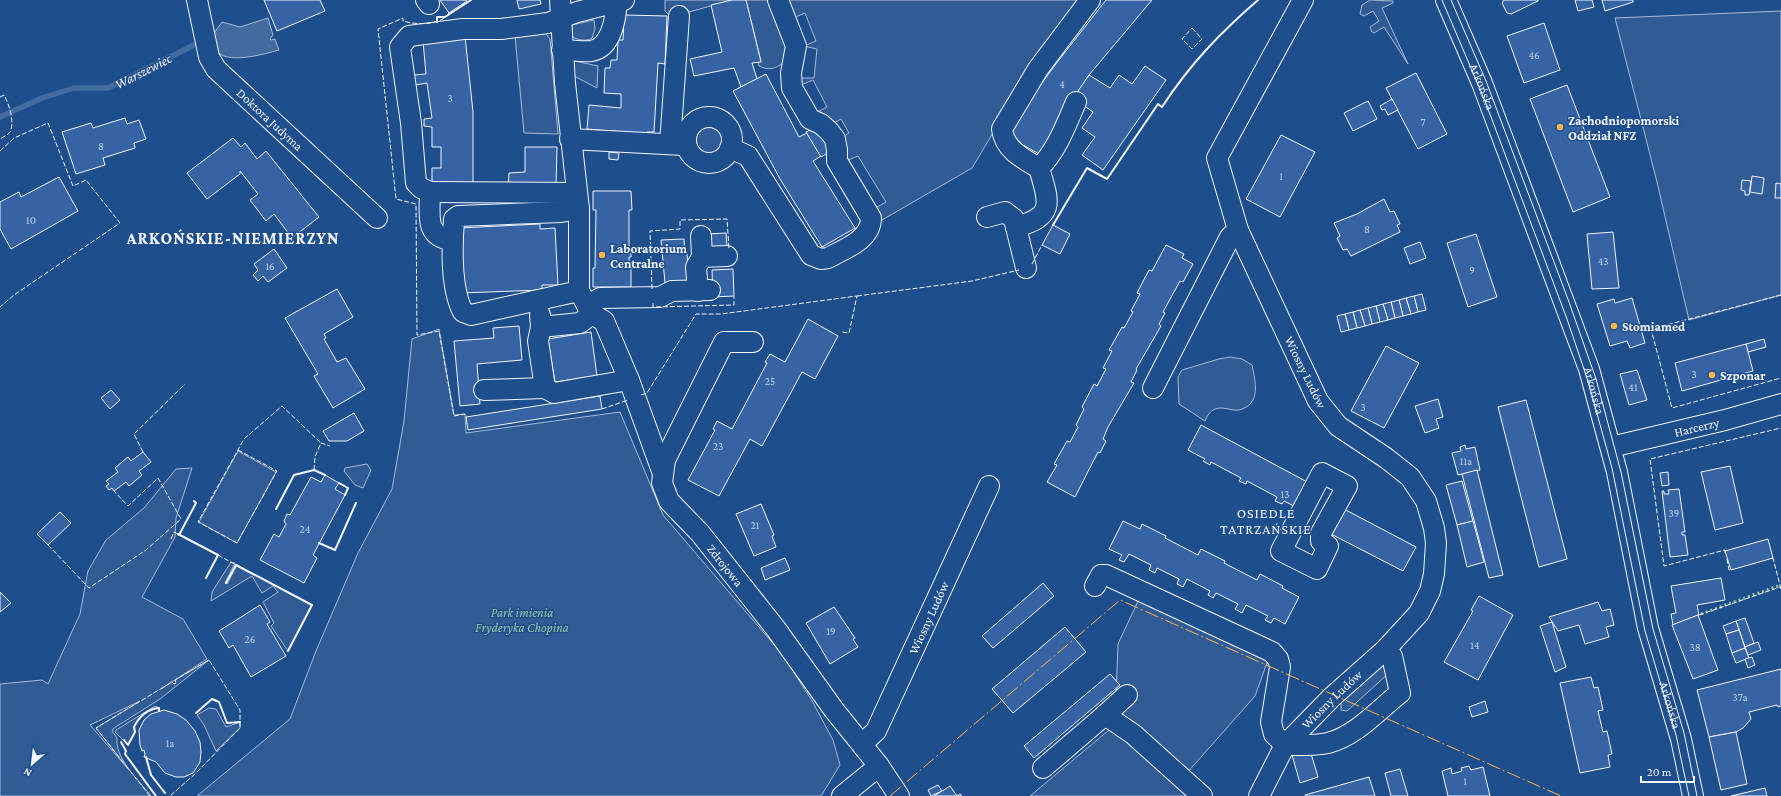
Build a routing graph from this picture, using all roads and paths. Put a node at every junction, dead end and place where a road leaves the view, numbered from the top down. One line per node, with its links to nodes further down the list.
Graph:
1 (198, 0): 18 (street, Doktora Judyma)
2 (778, 0): 13 (street)
3 (1090, 0): 14 (street)
4 (1303, 0): 20 (street, Wiosny Ludów)
5 (1446, 0): 35 (street, Arkońska)
6 (619, 1): 7 (street); 9 (street)
7 (560, 9): 9 (street); 15 (street)
8 (679, 16): 12 (street)
9 (562, 50): 11 (street)
10 (1076, 102): 14 (street)
11 (570, 139): 12 (street); 16 (street)
12 (678, 145): 13 (street); 13 (street)
13 (730, 148)
14 (1039, 168): 19 (street)
15 (430, 192): 16 (street); 22 (street)
16 (577, 201): 22 (street); 27 (street)
17 (987, 217): 19 (street)
18 (377, 218)
19 (1016, 227): 25 (street)
20 (1238, 230): 32 (street); 40 (street, Wiosny Ludów)
21 (701, 236): 24 (street)
22 (452, 240): 26 (street)
23 (727, 256): 24 (street)
24 (702, 257): 27 (street)
25 (1026, 268)
26 (538, 301): 27 (street); 28 (street)
27 (586, 304): 28 (street); 30 (street)
28 (541, 327): 31 (street)
29 (753, 342): 36 (street, Zdrojowa)
30 (629, 380): 31 (street); 36 (street)
31 (545, 388): 33 (street)
32 (1153, 388)
33 (484, 390)
34 (1781, 404): 35 (street, Harcerzy)
35 (1611, 447): 51 (street, Arkońska)
36 (662, 471): 43 (street, Zdrojowa)
37 (989, 486): 43 (street, Wiosny Ludów)
38 (1347, 486): 38 (street)
39 (1095, 586): 44 (street)
40 (1385, 650): 44 (street, Wiosny Ludów); 44 (street)
41 (1127, 695): 42 (street)
42 (1105, 715): 46 (street); 49 (street)
43 (862, 744): 45 (street, Zdrojowa)
44 (1285, 745): 50 (street, Wiosny Ludów)
45 (879, 766): 47 (street); 48 (street, Zdrojowa)
46 (1043, 768)
47 (842, 796)
48 (899, 796)
49 (1202, 796)
50 (1259, 796)
51 (1693, 796)

